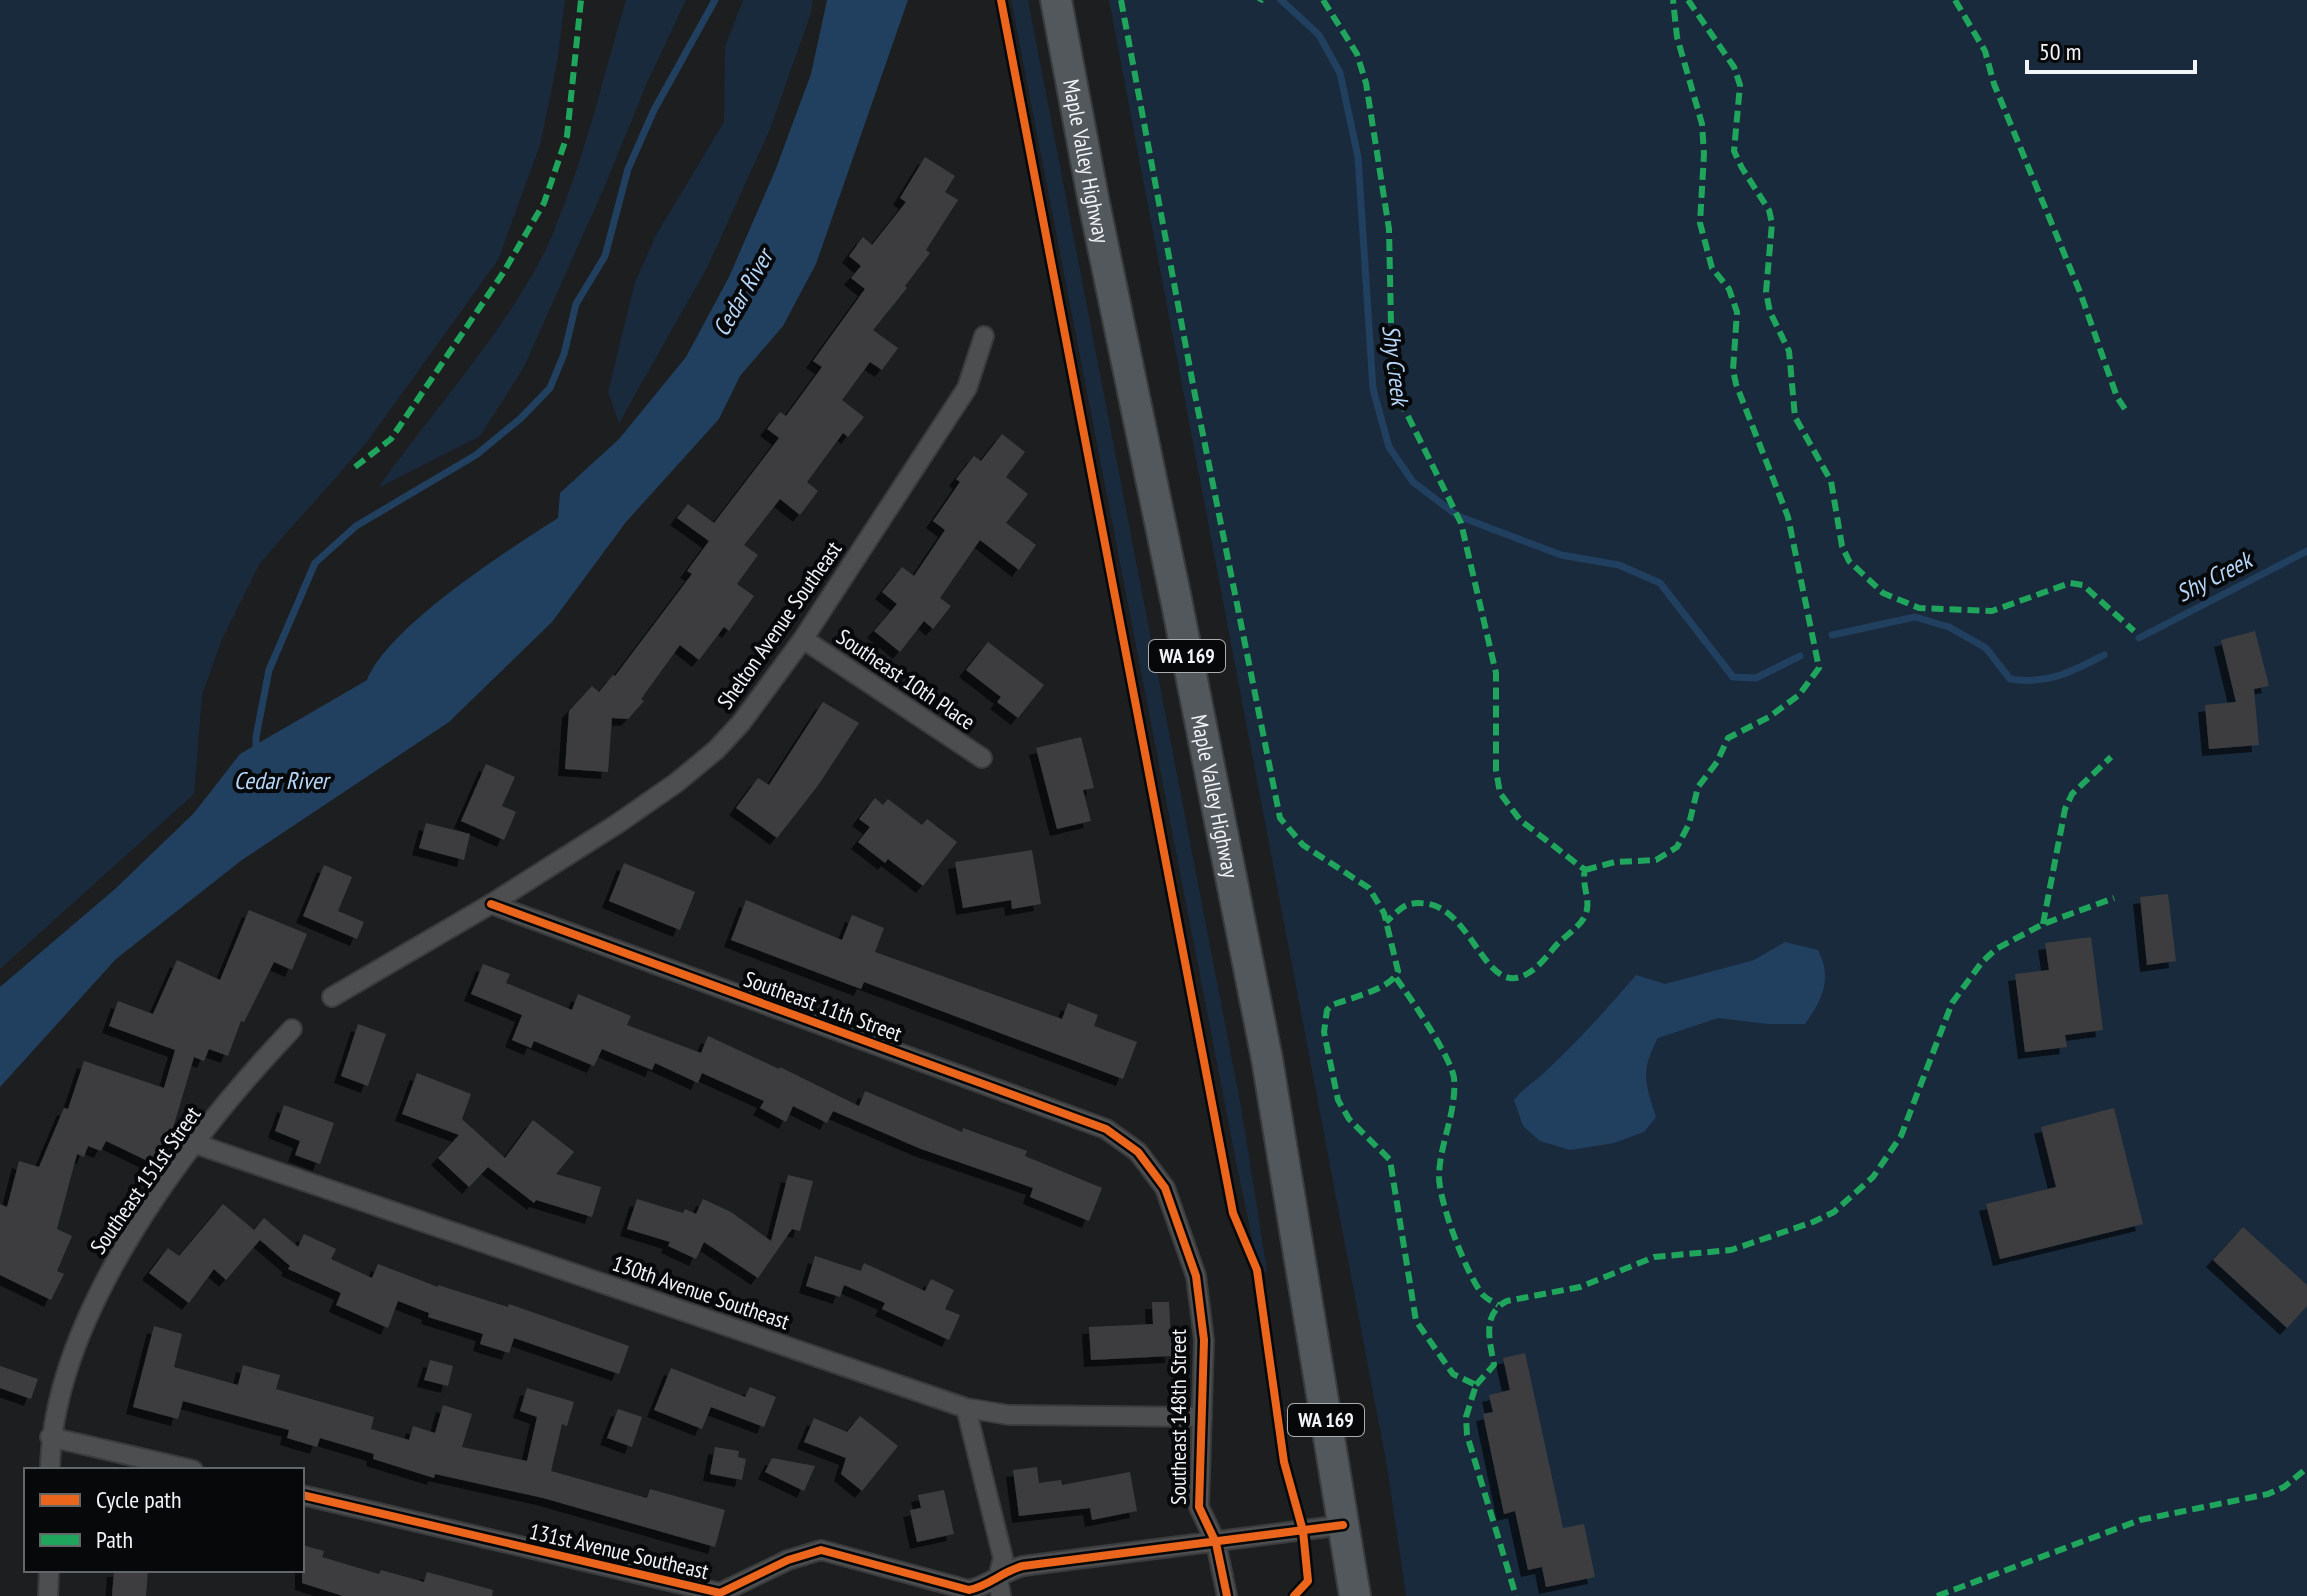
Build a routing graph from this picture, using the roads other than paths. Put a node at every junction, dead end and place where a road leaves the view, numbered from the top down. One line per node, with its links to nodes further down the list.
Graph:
1 (1056, 0): 16 (main road, Maple Valley Highway / WA 169)
2 (984, 336): 3 (street, Shelton Avenue Southeast)
3 (803, 639): 4 (street, Southeast 10th Place); 5 (street, Shelton Avenue Southeast)
4 (982, 758)
5 (491, 904): 6 (street, Shelton Avenue Southeast); 9 (street, Southeast 11th Street)
6 (332, 997)
7 (292, 1029): 8 (street, Southeast 151st Street)
8 (196, 1144): 10 (street, 130th Avenue Southeast); 12 (street, Southeast 151st Street)
9 (1138, 1152): 11 (street, Southeast 148th Street)
10 (966, 1408): 11 (street, 130th Avenue Southeast); 19 (street)
11 (1202, 1417): 17 (street, Southeast 148th Street)
12 (50, 1437): 13 (street, Southeast 151st Street); 14 (street)
13 (50, 1468)
14 (184, 1468)
15 (304, 1495): 20 (street, 131st Avenue Southeast)
16 (1343, 1525): 17 (street, 131st Avenue Southeast); 23 (main road, Maple Valley Highway / WA 169)
17 (1216, 1543): 19 (street, 131st Avenue Southeast); 22 (street, Southeast 148th Street)
18 (49, 1572): 21 (street)
19 (999, 1587): 20 (street, 131st Avenue Southeast)
20 (719, 1595)
21 (48, 1596)
22 (1227, 1596)
23 (1355, 1596)

